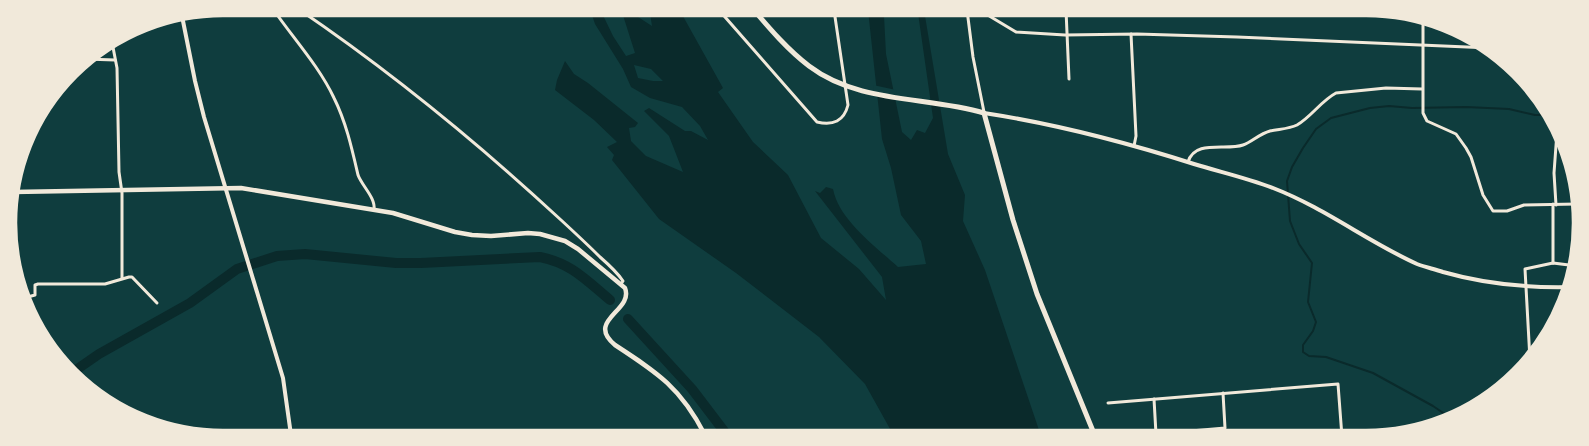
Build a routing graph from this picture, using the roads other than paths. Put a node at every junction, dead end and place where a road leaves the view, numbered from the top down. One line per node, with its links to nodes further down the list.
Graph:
1 (277, 16): 30 (street)
2 (308, 16): 34 (street)
3 (724, 16): 19 (street)
4 (759, 16): 19 (main road)
5 (835, 16): 19 (street)
6 (968, 16): 21 (street)
7 (989, 16): 11 (street)
8 (1066, 16): 11 (street)
9 (183, 20): 25 (street)
10 (1423, 24): 13 (street)
11 (1067, 34): 12 (street); 18 (street)
12 (1131, 34): 13 (street); 23 (street)
13 (1423, 46): 15 (street); 20 (street)
14 (113, 48): 17 (street)
15 (1475, 48)
16 (97, 59): 17 (street)
17 (116, 60): 26 (street)
18 (1068, 79)
19 (848, 86): 21 (main road)
20 (1422, 89): 24 (street); 28 (street)
21 (982, 112): 23 (street); 45 (main road)
22 (1556, 142): 28 (street)
23 (1134, 146): 24 (street)
24 (1188, 162): 35 (street)
25 (227, 187): 26 (main road); 30 (main road); 43 (street)
26 (121, 190): 27 (main road); 33 (street)
27 (19, 192)
28 (1554, 204): 29 (street); 31 (street)
29 (1572, 204)
30 (374, 210): 34 (main road)
31 (1553, 262): 32 (street); 35 (street)
32 (1569, 265)
33 (122, 278): 37 (street); 38 (street)
34 (621, 284): 44 (main road)
35 (1527, 287): 36 (street); 39 (street)
36 (1562, 288)
37 (30, 296)
38 (157, 303)
39 (1530, 349)
40 (1223, 393): 41 (street); 47 (street); 48 (street)
41 (1154, 399): 42 (street); 46 (street)
42 (1108, 402)
43 (290, 430)
44 (702, 430)
45 (1093, 430)
46 (1156, 430)
47 (1203, 430)
48 (1341, 430)

